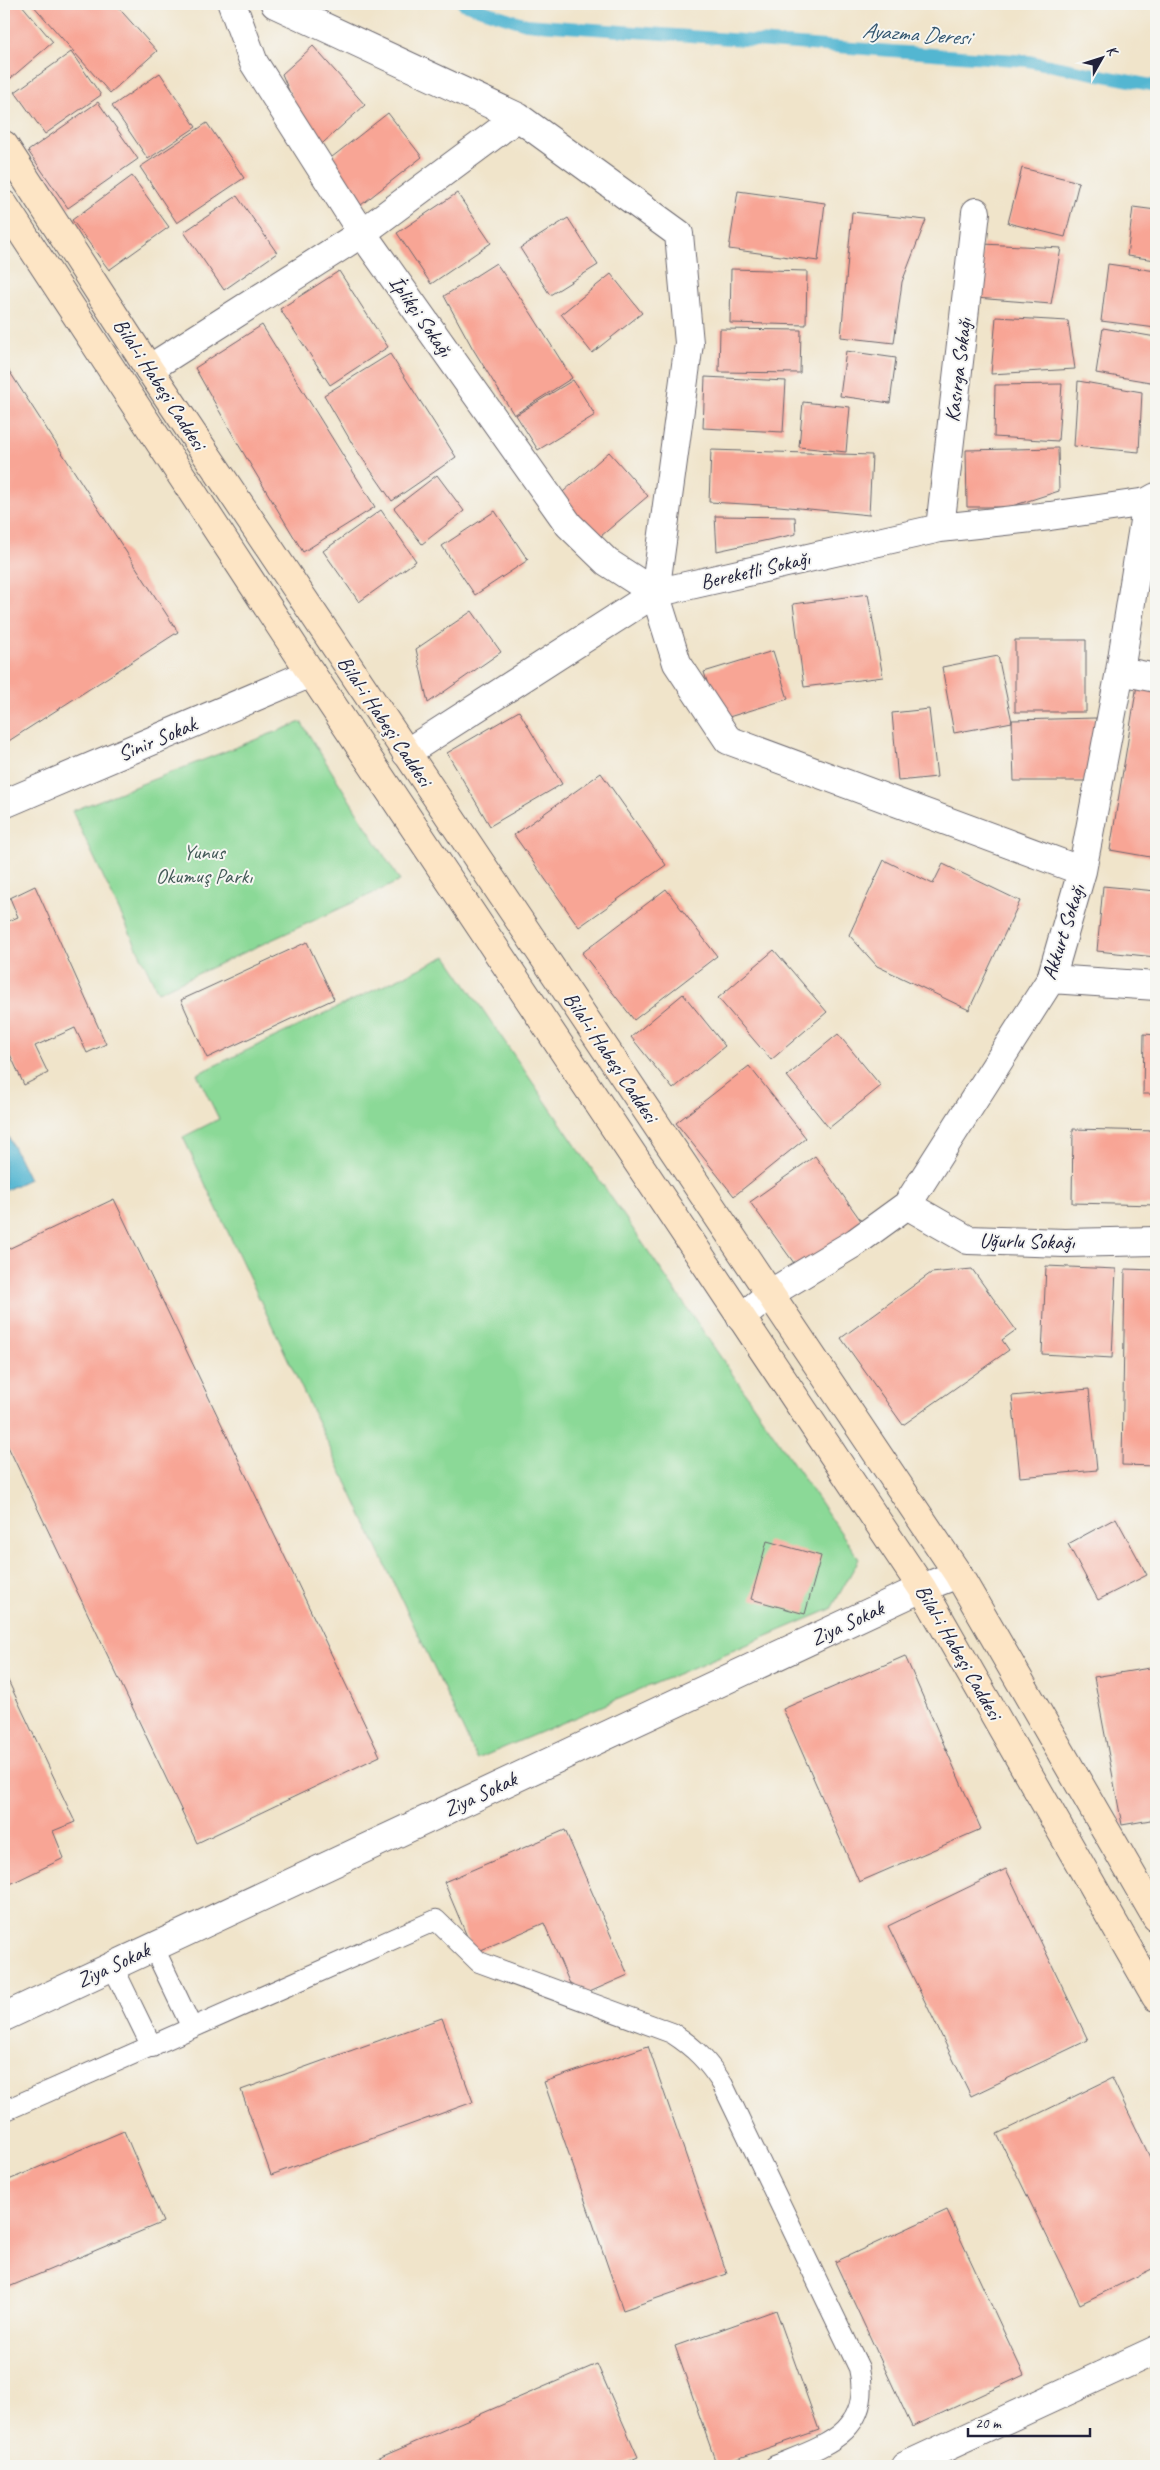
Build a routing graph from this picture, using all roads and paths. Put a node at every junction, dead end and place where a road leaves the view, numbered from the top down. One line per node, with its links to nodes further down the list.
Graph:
1 (232, 4): 7 (street, İplikçi Sokağı)
2 (275, 4): 3 (street)
3 (518, 117): 7 (street); 11 (street)
4 (4, 145): 8 (street, Bilal-i Habeşi Caddesi)
5 (4, 204): 13 (street, Bilal-i Habeşi Caddesi)
6 (976, 212): 10 (street, Kasırga Sokağı)
7 (362, 233): 8 (street); 11 (street, İplikçi Sokağı)
8 (149, 369): 15 (street, Bilal-i Habeşi Caddesi)
9 (1152, 499): 10 (street, Bereketli Sokağı); 12 (street, Akkurt Sokağı)
10 (940, 528): 11 (street, Bereketli Sokağı)
11 (656, 593): 15 (street, Bereketli Sokağı); 17 (street)
12 (1120, 671): 14 (street); 17 (street, Akkurt Sokağı)
13 (311, 673): 16 (street, Sinir Sokak); 23 (street, Bilal-i Habeşi Caddesi)
14 (1156, 678)
15 (406, 753): 22 (street, Bilal-i Habeşi Caddesi)
16 (4, 804)
17 (1082, 871): 18 (street, Akkurt Sokağı)
18 (1051, 979): 19 (street); 20 (street, Akkurt Sokağı)
19 (1156, 986)
20 (908, 1205): 21 (street, Uğurlu Sokağı); 22 (street, Akkurt Sokağı)
21 (1156, 1241)
22 (771, 1293): 23 (street); 24 (street, Bilal-i Habeşi Caddesi)
23 (742, 1318): 25 (street, Bilal-i Habeşi Caddesi)
24 (958, 1574): 25 (street, Ziya Sokak); 26 (street, Bilal-i Habeşi Caddesi)
25 (922, 1588): 27 (street, Ziya Sokak); 29 (street, Bilal-i Habeşi Caddesi)
26 (1156, 1917)
27 (154, 1946): 28 (street, Ziya Sokak); 31 (lane)
28 (112, 1965): 30 (street, Ziya Sokak); 32 (lane)
29 (1156, 1997)
30 (4, 2017)
31 (192, 2028): 32 (lane); 35 (lane)
32 (152, 2047): 33 (lane)
33 (4, 2111)
34 (1156, 2350): 36 (street)
35 (775, 2466)
36 (905, 2466)

